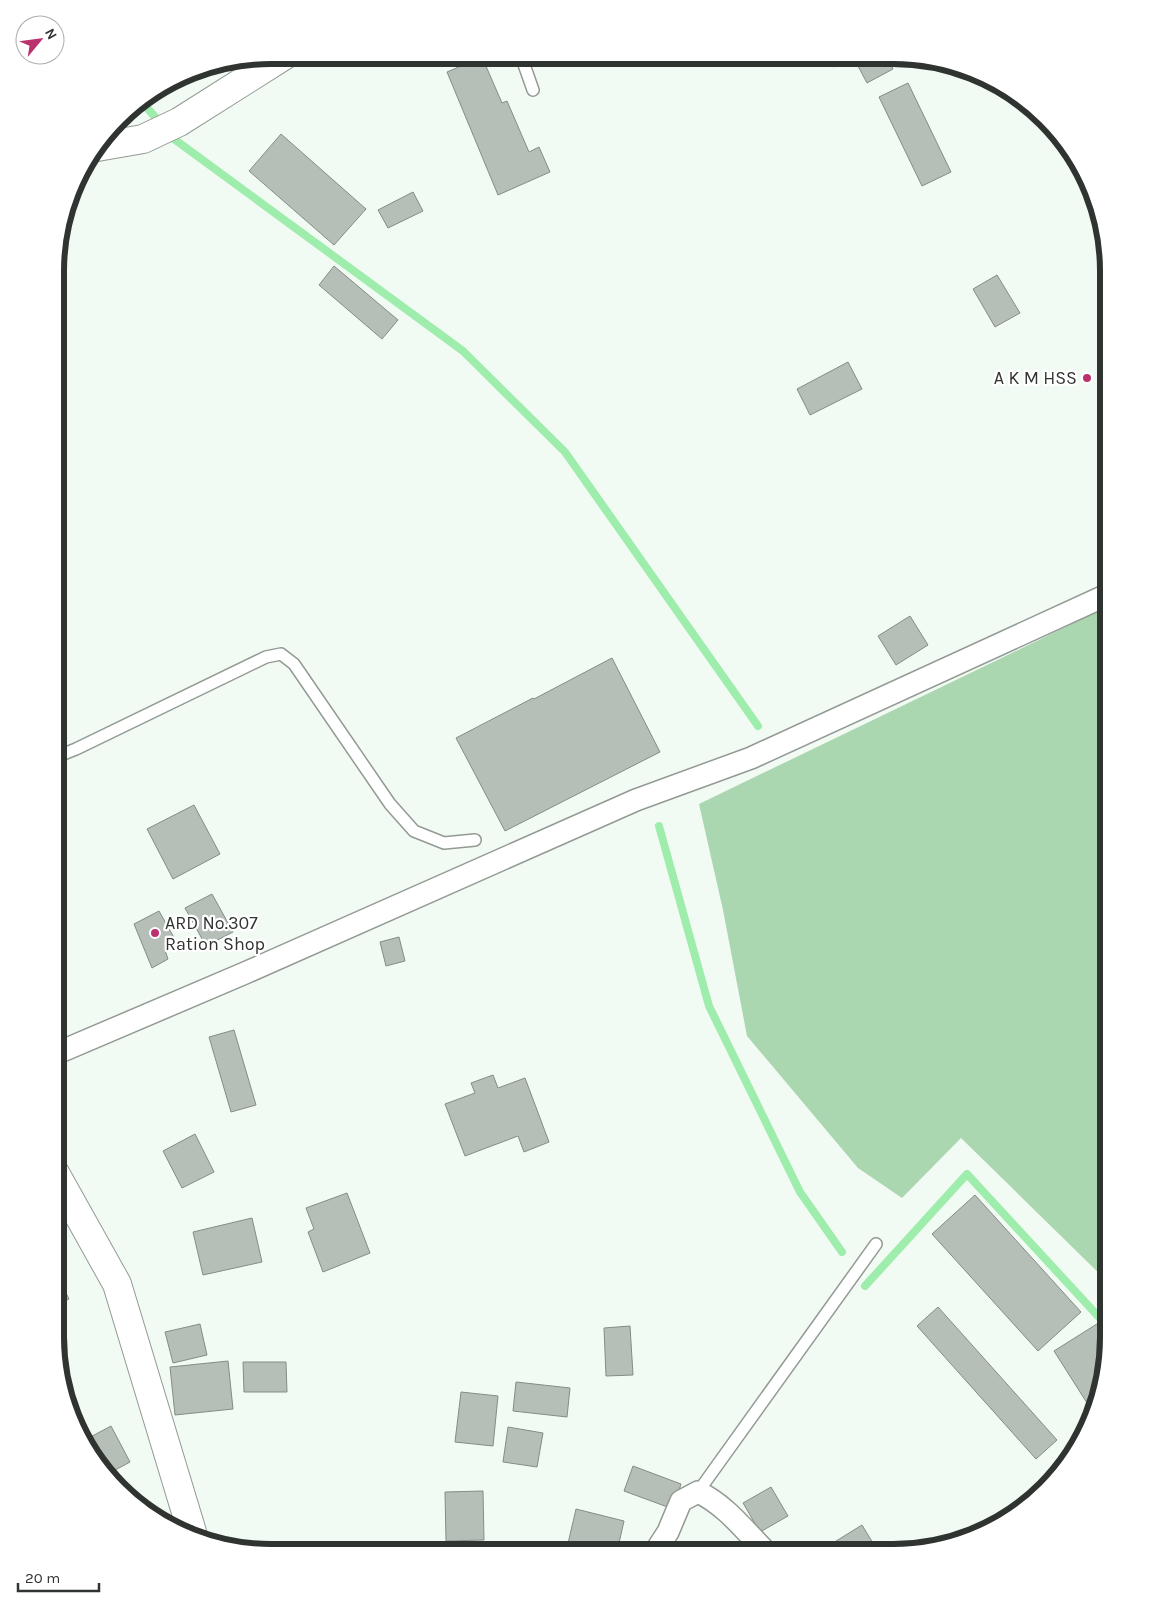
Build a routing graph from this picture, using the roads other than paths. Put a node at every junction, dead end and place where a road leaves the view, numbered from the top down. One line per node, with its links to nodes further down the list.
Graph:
1 (272, 64): 4 (street)
2 (524, 64): 3 (lane)
3 (533, 90)
4 (108, 144)
5 (1100, 598): 8 (street)
6 (64, 754): 7 (lane)
7 (474, 840)
8 (64, 1051)
9 (65, 1212): 12 (street)
10 (876, 1244): 11 (lane)
11 (698, 1492): 13 (street); 14 (street)
12 (191, 1527)
13 (660, 1544)
14 (758, 1544)

